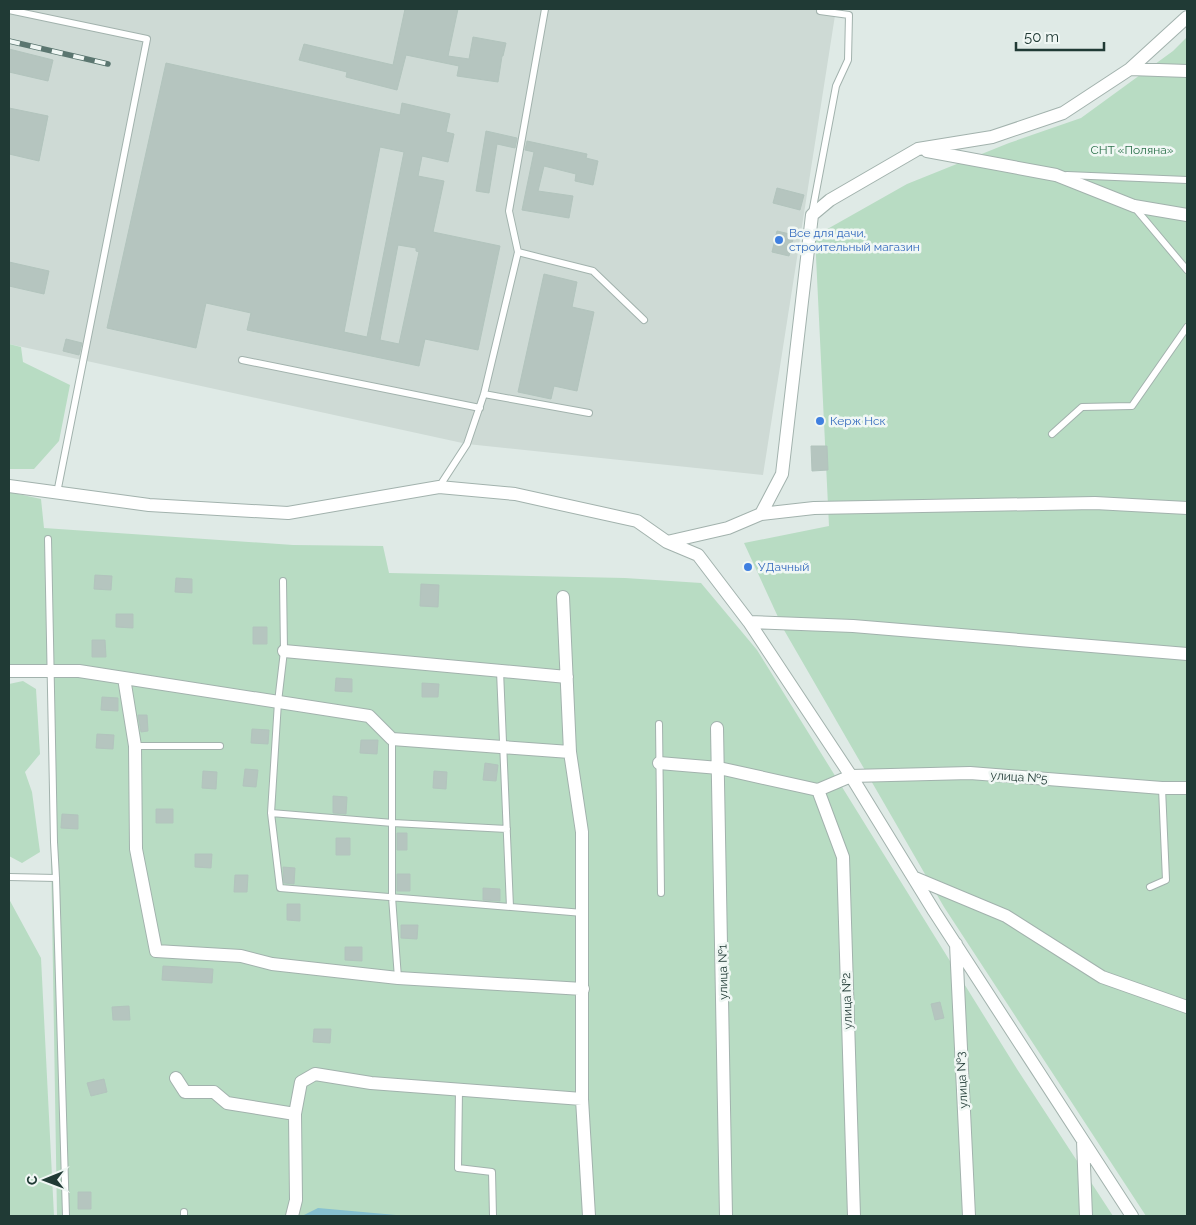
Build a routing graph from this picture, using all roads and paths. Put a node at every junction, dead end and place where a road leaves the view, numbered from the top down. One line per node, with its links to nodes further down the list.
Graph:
1 (545, 9): 14 (lane)
2 (9, 10): 25 (lane)
3 (820, 10): 4 (lane)
4 (849, 12): 12 (lane)
5 (1187, 17): 6 (street)
6 (1130, 69): 7 (street); 8 (street)
7 (1187, 71)
8 (918, 149): 9 (street); 12 (street)
9 (1056, 175): 10 (lane); 11 (street)
10 (1187, 180)
11 (1134, 206): 13 (street); 15 (lane)
12 (812, 215): 27 (street)
13 (1187, 215)
14 (518, 252): 16 (lane); 19 (lane)
15 (1187, 270)
16 (644, 320)
17 (1187, 327): 22 (lane)
18 (242, 360): 20 (lane)
19 (484, 394): 20 (lane); 21 (lane)
20 (480, 408): 24 (lane)
21 (589, 414)
22 (1052, 434)
23 (9, 486): 25 (street)
24 (440, 487): 25 (street); 29 (street)
25 (57, 493)
26 (1187, 508): 27 (street)
27 (761, 514): 29 (street)
28 (48, 539): 37 (lane)
29 (667, 542): 32 (street)
30 (283, 581): 33 (lane)
31 (563, 597): 38 (street)
32 (749, 622): 34 (street); 50 (street)
33 (284, 651): 35 (street); 40 (lane)
34 (1187, 654)
35 (500, 670): 38 (street); 46 (lane)
36 (9, 671): 37 (street)
37 (50, 671): 39 (street); 58 (lane)
38 (566, 676): 47 (street)
39 (124, 678): 40 (street); 44 (street)
40 (278, 702): 43 (street); 54 (lane)
41 (659, 724): 48 (lane)
42 (717, 728): 49 (street, улица №1)
43 (392, 739): 46 (street); 55 (lane)
44 (135, 746): 45 (lane); 66 (street)
45 (220, 746)
46 (503, 747): 47 (street); 56 (lane)
47 (570, 752): 64 (street)
48 (659, 763): 49 (street); 61 (lane)
49 (719, 768): 53 (street); 79 (street, улица №1)
50 (851, 776): 51 (street, улица №5); 53 (street); 59 (street)
51 (1162, 788): 52 (street, улица №5); 60 (lane)
52 (1187, 788)
53 (818, 790): 80 (street, улица №2)
54 (271, 813): 55 (lane); 62 (lane)
55 (393, 823): 56 (lane); 62 (lane)
56 (506, 829): 63 (lane)
57 (9, 877): 58 (lane)
58 (56, 878): 75 (lane)
59 (915, 878): 65 (street); 68 (street)
60 (1150, 888)
61 (661, 893)
62 (392, 897): 63 (lane); 66 (lane)
63 (510, 907): 64 (lane)
64 (582, 913): 67 (street)
65 (956, 944): 73 (street); 81 (street, улица №3)
66 (398, 978): 67 (street)
67 (582, 989): 71 (street)
68 (1187, 1007)
69 (176, 1078): 72 (street)
70 (459, 1088): 71 (street); 72 (street); 77 (lane)
71 (582, 1099): 78 (street)
72 (295, 1114): 76 (street)
73 (1083, 1141): 74 (street); 82 (street)
74 (1087, 1213)
75 (66, 1216)
76 (292, 1216)
77 (493, 1216)
78 (589, 1216)
79 (726, 1216)
80 (854, 1216)
81 (968, 1216)
82 (1132, 1216)

